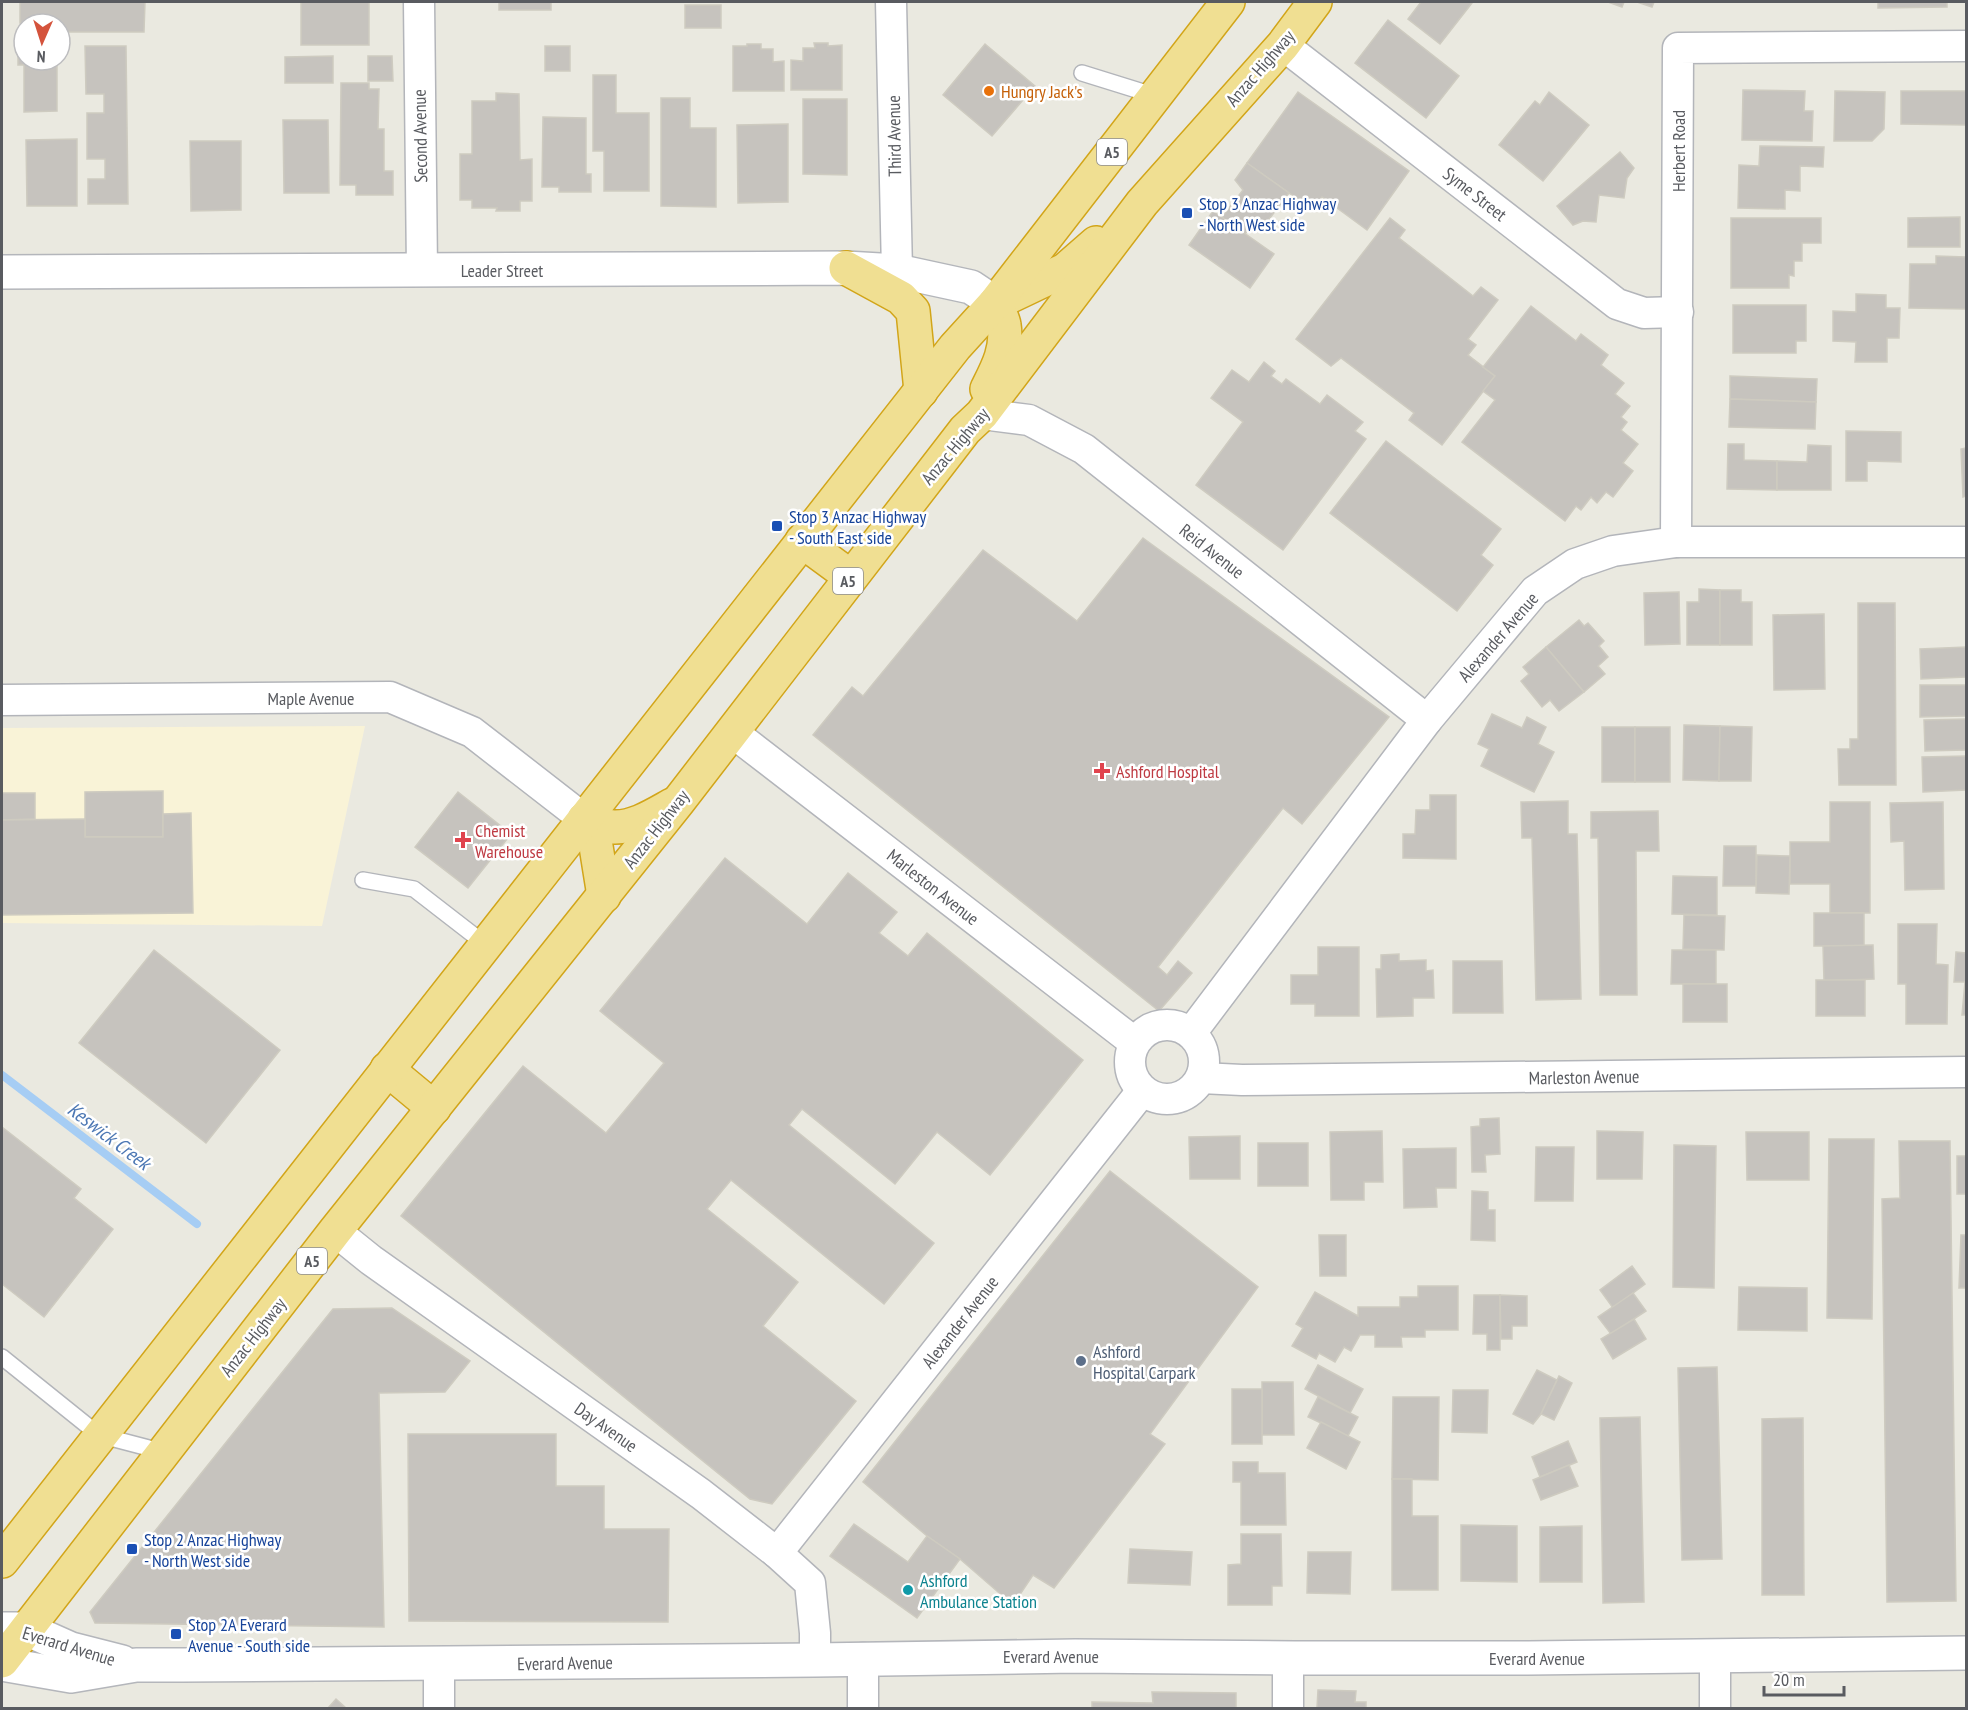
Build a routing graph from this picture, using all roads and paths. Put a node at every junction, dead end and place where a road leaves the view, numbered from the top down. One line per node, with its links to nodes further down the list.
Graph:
1 (419, 2): 11 (street, Second Avenue)
2 (891, 2): 13 (street, Third Avenue)
3 (1228, 2): 8 (highway, A5)
4 (1315, 2): 5 (highway, Anzac Highway / A5)
5 (1283, 45): 9 (highway, Anzac Highway / A5); 15 (street, Syme Street)
6 (1966, 46): 15 (street, Herbert Road)
7 (1082, 73): 8 (lane)
8 (1155, 96): 14 (highway, A5)
9 (1142, 203): 14 (highway); 17 (highway, Anzac Highway / A5)
10 (846, 268): 11 (street, Leader Street); 13 (street, Leader Street); 16 (highway)
11 (422, 270): 12 (street, Leader Street)
12 (2, 272)
13 (897, 272): 14 (street, Leader Street)
14 (995, 303): 16 (highway, A5); 17 (highway)
15 (1678, 312): 19 (street, Herbert Road)
16 (921, 391): 18 (highway, A5)
17 (973, 422): 21 (highway, Anzac Highway / A5); 23 (street, Reid Avenue)
18 (802, 541): 21 (highway); 26 (highway, A5)
19 (1676, 542): 20 (street, Alexander Avenue); 23 (street, Alexander Avenue)
20 (1966, 542)
21 (851, 577): 24 (highway, Anzac Highway / A5)
22 (2, 700): 26 (street, Maple Avenue)
23 (1427, 720): 30 (street, Alexander Avenue)
24 (732, 732): 25 (highway, Anzac Highway / A5); 31 (street, Marleston Avenue)
25 (678, 802): 26 (highway); 28 (highway, Anzac Highway / A5)
26 (584, 819): 28 (highway); 29 (highway, A5)
27 (363, 880): 29 (lane)
28 (604, 896): 36 (highway, Anzac Highway / A5)
29 (485, 944): 32 (highway, A5)
30 (1191, 1033): 31 (street); 34 (street)
31 (1134, 1042): 35 (street)
32 (387, 1069): 36 (highway); 39 (highway, A5)
33 (1966, 1072): 34 (street, Marleston Avenue)
34 (1201, 1078): 35 (street)
35 (1142, 1091): 41 (street, Alexander Avenue)
36 (434, 1108): 37 (highway, Anzac Highway / A5)
37 (335, 1231): 40 (highway, Anzac Highway / A5); 41 (street, Day Avenue)
38 (2, 1357): 39 (lane)
39 (99, 1435): 40 (lane); 42 (highway, A5)
40 (164, 1452): 43 (highway, Anzac Highway / A5)
41 (777, 1553): 48 (street, Day Avenue)
42 (2, 1561)
43 (14, 1629): 49 (highway, Anzac Highway / A5); 51 (street, Everard Avenue)
44 (1966, 1653): 45 (street, Everard Avenue)
45 (1715, 1657): 47 (street, Everard Avenue); 55 (street)
46 (862, 1658): 47 (street, Everard Avenue); 48 (street, Everard Avenue); 53 (street)
47 (1288, 1658): 54 (street)
48 (815, 1660): 50 (street, Everard Avenue)
49 (2, 1662): 51 (street, Everard Avenue)
50 (439, 1664): 51 (street, Everard Avenue); 52 (street)
51 (136, 1665)
52 (439, 1708)
53 (863, 1708)
54 (1288, 1708)
55 (1715, 1708)

